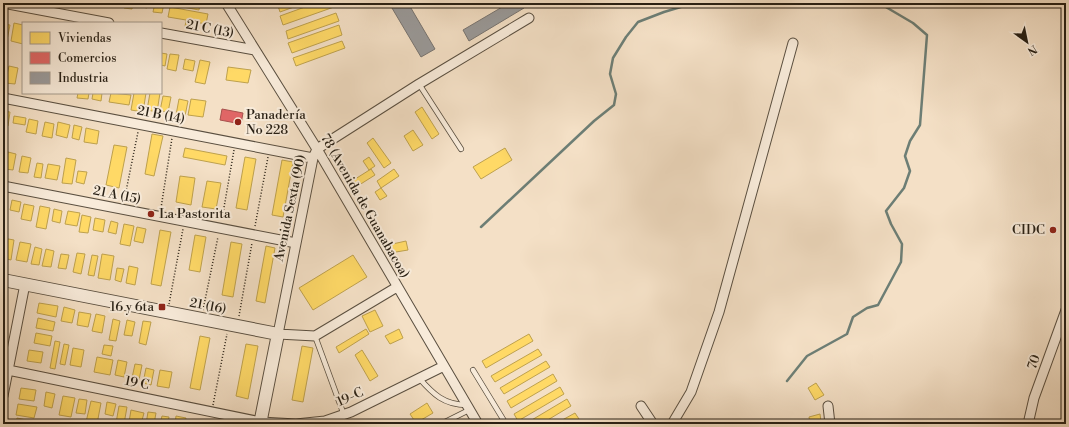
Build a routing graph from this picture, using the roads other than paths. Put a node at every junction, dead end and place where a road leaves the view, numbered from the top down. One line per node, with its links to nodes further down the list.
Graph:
1 (3, 3): 4 (street)
2 (226, 3): 7 (street, 78 (Avenida de Guanabacoa))
3 (529, 18): 8 (street, Avenida Sexta (90))
4 (104, 22)
5 (162, 33): 7 (street, 21 C (13))
6 (793, 43): 34 (street)
7 (255, 50): 11 (street, 78 (Avenida de Guanabacoa))
8 (419, 84): 10 (lane); 11 (street, Avenida Sexta (90))
9 (3, 98): 11 (street, 21 B (14))
10 (461, 148)
11 (315, 153): 13 (street, Avenida Sexta (90)); 16 (street, 78 (Avenida de Guanabacoa))
12 (3, 186): 13 (street, 21 A (15))
13 (296, 243): 18 (street, Avenida Sexta (90))
14 (3, 280): 15 (street, 21 (16))
15 (25, 284): 18 (street, 21 (16)); 21 (street)
16 (397, 287): 19 (street); 20 (street, 78 (Avenida de Guanabacoa))
17 (1066, 310): 36 (street, 70)
18 (278, 334): 19 (street, 21 (16)); 29 (street, Avenida Sexta (90))
19 (315, 336): 28 (lane)
20 (444, 366): 23 (street, 19-C); 27 (street, 78 (Avenida de Guanabacoa))
21 (8, 370): 24 (street); 29 (street, 19 C)
22 (473, 370): 32 (lane)
23 (419, 378): 27 (lane); 28 (street, 19-C)
24 (3, 396)
25 (641, 406): 33 (street)
26 (828, 406): 35 (street)
27 (468, 408): 30 (lane); 31 (street, 78 (Avenida de Guanabacoa))
28 (344, 415): 29 (street, 19-C)
29 (260, 423)
30 (441, 424)
31 (478, 424)
32 (506, 424)
33 (653, 424)
34 (672, 424)
35 (830, 424)
36 (1028, 424)

